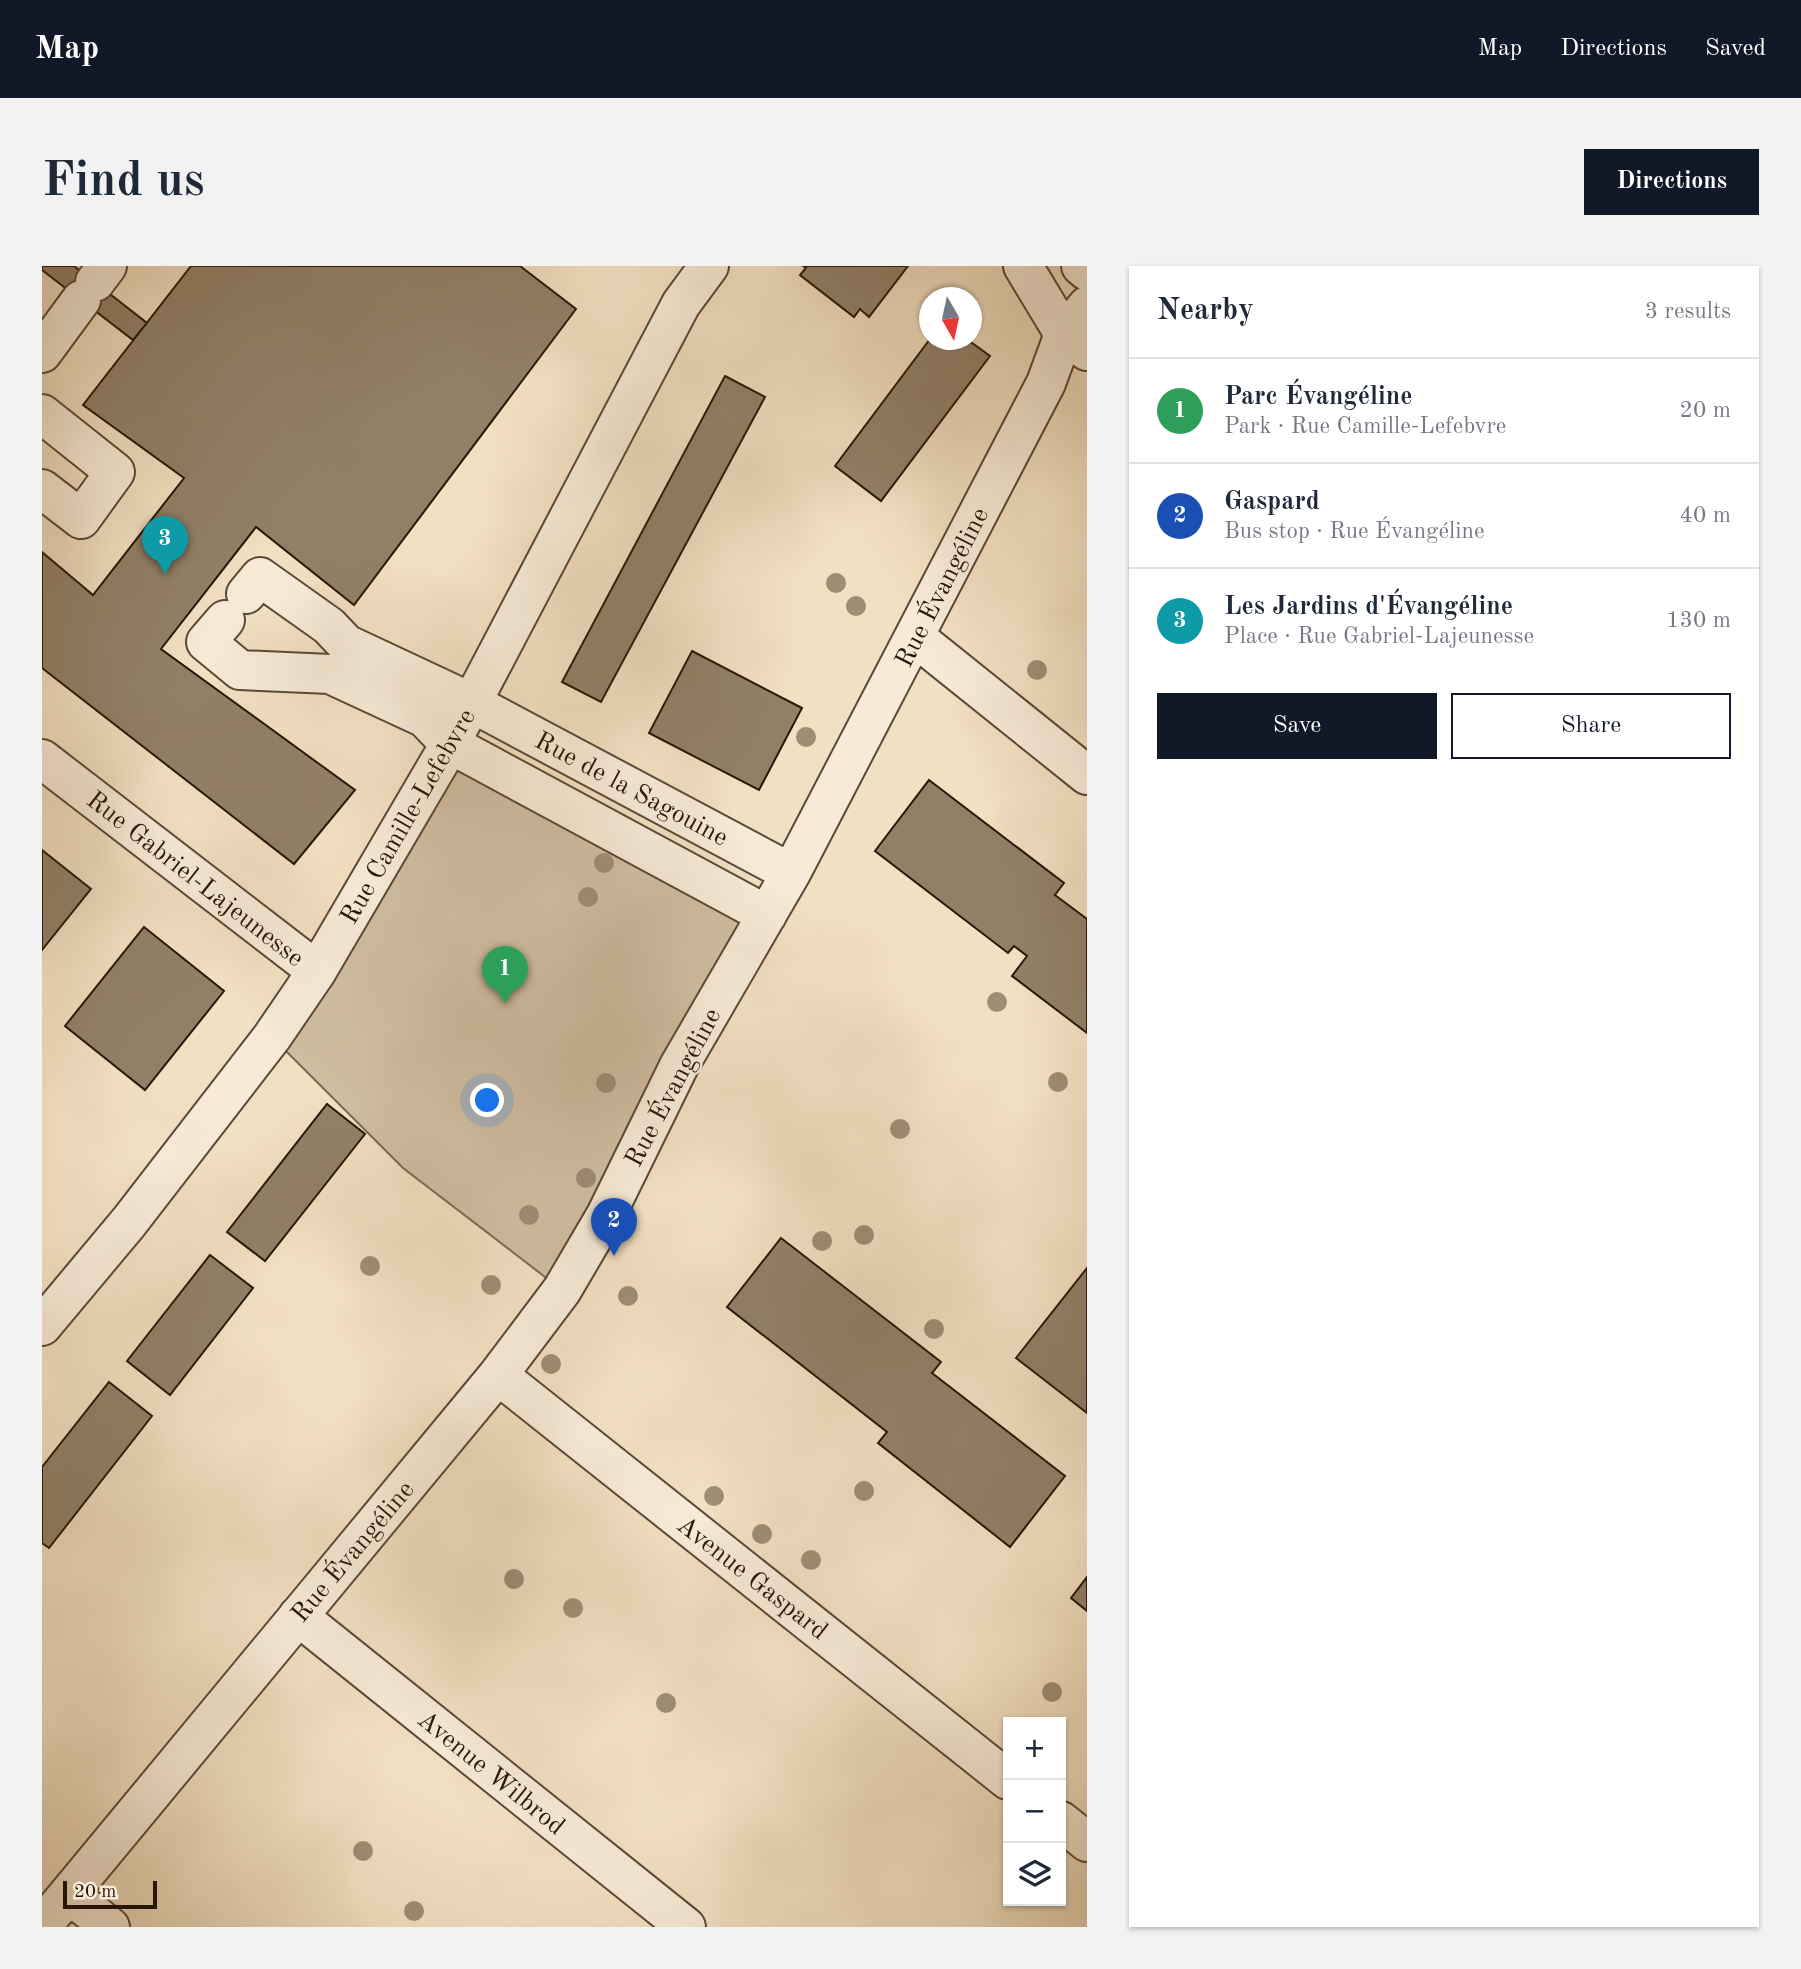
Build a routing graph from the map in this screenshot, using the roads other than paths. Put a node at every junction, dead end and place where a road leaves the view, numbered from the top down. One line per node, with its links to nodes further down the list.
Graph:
1 (709, 266): 12 (street, Rue Camille-Lefebvre)
2 (1023, 266): 6 (street)
3 (1081, 266): 4 (street)
4 (1087, 271)
5 (96, 277): 7 (street)
6 (1079, 331): 10 (street, Rue Évangéline)
7 (42, 353)
8 (42, 414): 9 (street)
9 (42, 489)
10 (915, 637): 15 (street); 16 (street, Rue Évangéline)
11 (338, 659): 11 (street); 12 (street, Rue de la Sagouine); 13 (street, Rue de la Sagouine)
12 (472, 703): 13 (street, Rue Camille-Lefebvre); 16 (street, Rue de la Sagouine)
13 (450, 744): 17 (street, Rue de la Sagouine); 18 (street, Rue Camille-Lefebvre)
14 (42, 759): 18 (street, Rue Gabriel-Lajeunesse)
15 (1087, 775)
16 (791, 873): 17 (street, Rue Évangéline)
17 (767, 915): 20 (street, Rue Évangéline)
18 (317, 971): 19 (street, Rue Camille-Lefebvre)
19 (42, 1326)
20 (498, 1375): 21 (street, Rue Évangéline); 22 (street, Avenue Gaspard)
21 (298, 1616): 25 (street, Rue Évangéline); 28 (street, Avenue Wilbrod)
22 (1003, 1776)
23 (1066, 1825): 24 (street)
24 (1087, 1842)
25 (69, 1894): 26 (street, Rue Évangéline); 27 (street)
26 (42, 1926)
27 (110, 1927)
28 (686, 1927)

